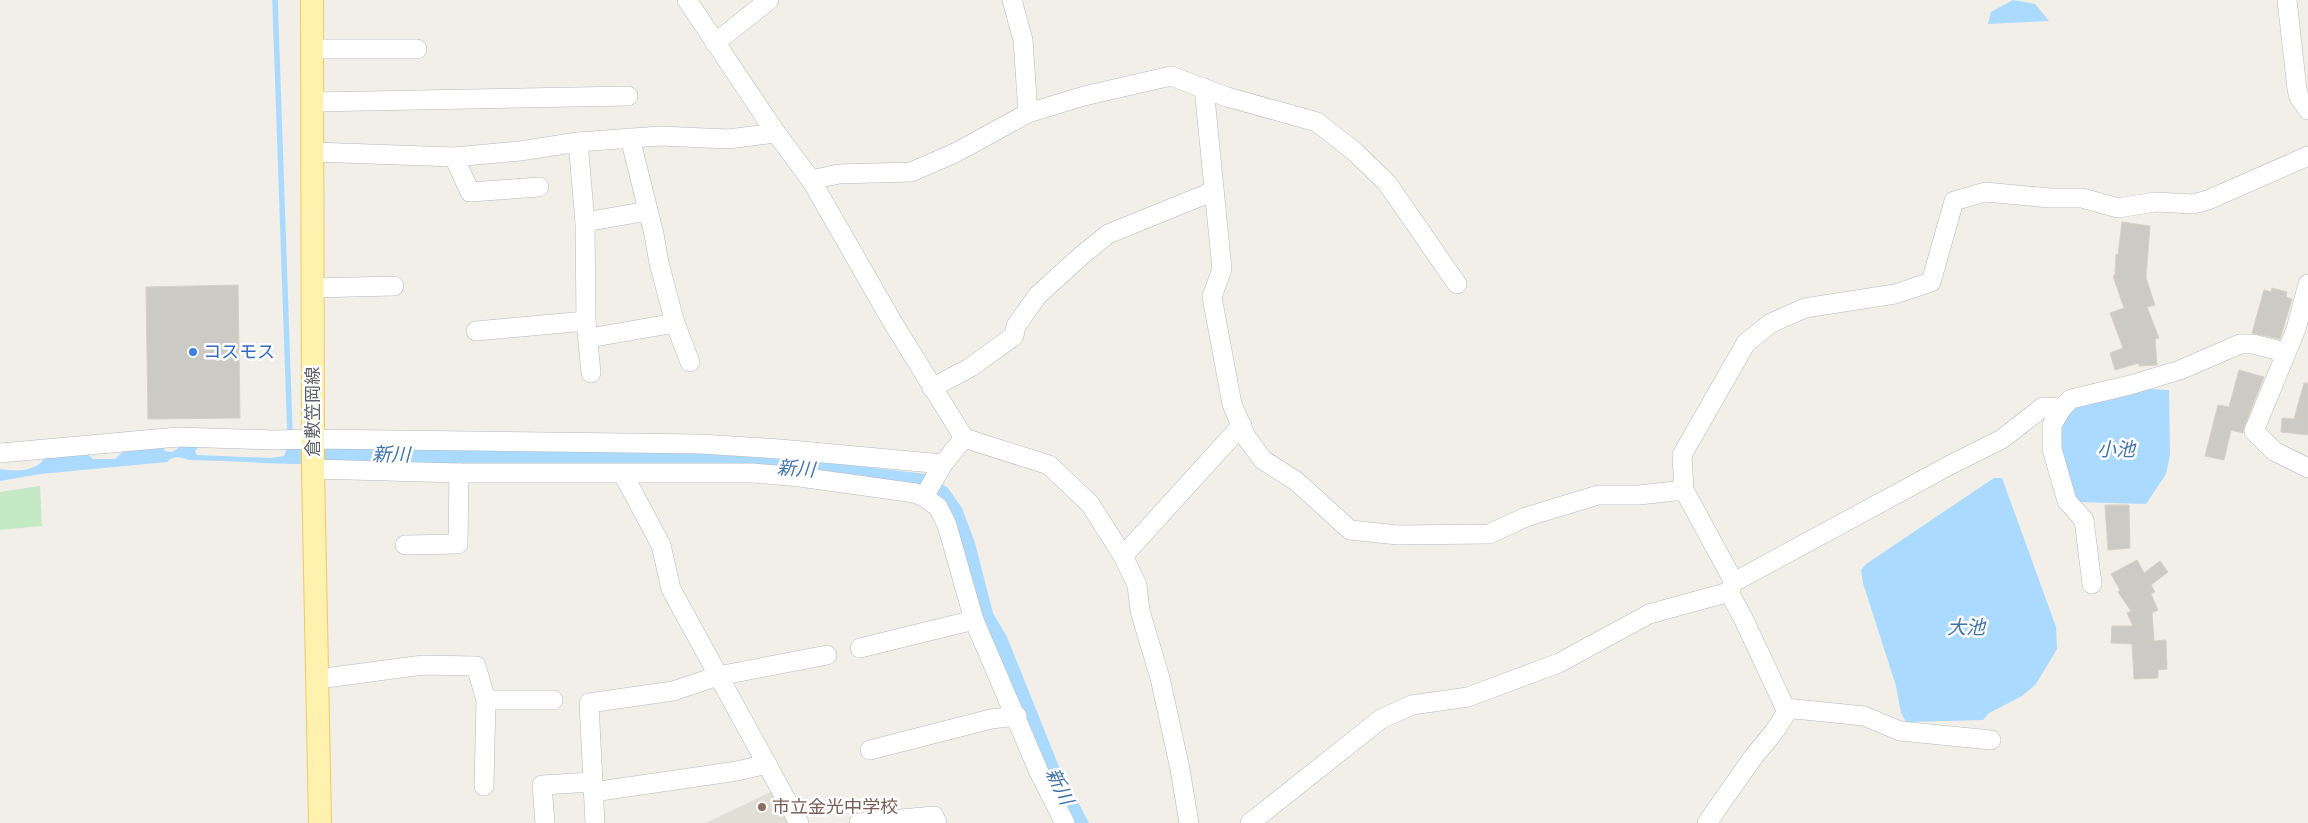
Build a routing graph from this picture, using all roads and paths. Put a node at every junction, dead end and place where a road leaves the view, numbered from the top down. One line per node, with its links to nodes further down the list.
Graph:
1 (312, 0): 7 (main road, 倉敷笠岡線)
2 (687, 0): 6 (street)
3 (769, 0): 6 (street)
4 (1012, 0): 13 (street)
5 (2287, 0): 12 (street)
6 (715, 43): 14 (street)
7 (312, 49): 8 (street); 11 (main road, 倉敷笠岡線)
8 (417, 49)
9 (1204, 88): 13 (street); 22 (street); 25 (street)
10 (628, 96): 11 (street)
11 (314, 102): 17 (main road, 倉敷笠岡線)
12 (2308, 110)
13 (1028, 113): 20 (street)
14 (776, 133): 15 (street); 20 (street)
15 (630, 138): 16 (street); 23 (street)
16 (578, 142): 19 (street); 24 (street)
17 (314, 152): 19 (street); 28 (main road, 倉敷笠岡線)
18 (2308, 156): 46 (street)
19 (454, 157): 21 (street)
20 (811, 180): 35 (street)
21 (539, 187)
22 (1214, 191): 35 (street); 37 (street)
23 (648, 211): 24 (street); 29 (street)
24 (585, 222): 30 (street)
25 (1457, 284)
26 (2308, 284): 32 (street)
27 (394, 286): 28 (street)
28 (312, 288): 39 (main road, 倉敷笠岡線)
29 (675, 323): 30 (street); 33 (street)
30 (588, 330): 31 (street); 34 (street)
31 (476, 331)
32 (2284, 360): 36 (street); 42 (street)
33 (690, 362)
34 (591, 373)
35 (932, 388): 38 (street)
36 (2062, 408): 50 (street); 51 (street)
37 (1242, 426): 46 (street); 49 (street)
38 (964, 438): 41 (street); 49 (street)
39 (313, 439): 40 (street); 41 (street); 43 (main road, 倉敷笠岡線)
40 (0, 453)
41 (943, 464): 47 (street)
42 (2308, 468)
43 (313, 469): 44 (street); 56 (main road, 倉敷笠岡線)
44 (459, 473): 45 (street); 48 (street)
45 (623, 474): 47 (street); 55 (street)
46 (1684, 490): 51 (street)
47 (924, 497): 52 (street)
48 (405, 545)
49 (1123, 556): 73 (street)
50 (2092, 584)
51 (1731, 587): 59 (street); 74 (street)
52 (974, 620): 53 (street); 60 (street)
53 (860, 648)
54 (827, 655): 55 (street)
55 (718, 676): 63 (street); 65 (street)
56 (318, 679): 57 (street); 66 (main road, 倉敷笠岡線)
57 (486, 700): 58 (street); 64 (street)
58 (553, 700)
59 (1785, 708): 61 (street); 75 (street)
60 (1017, 716): 62 (street); 72 (street)
61 (1991, 740)
62 (870, 750)
63 (766, 764): 65 (street); 69 (street)
64 (484, 786)
65 (593, 787): 67 (street); 68 (street)
66 (320, 823)
67 (545, 823)
68 (595, 823)
69 (799, 823)
70 (859, 823): 71 (street)
71 (937, 823)
72 (1065, 823)
73 (1189, 823)
74 (1250, 823)
75 (1707, 823)

